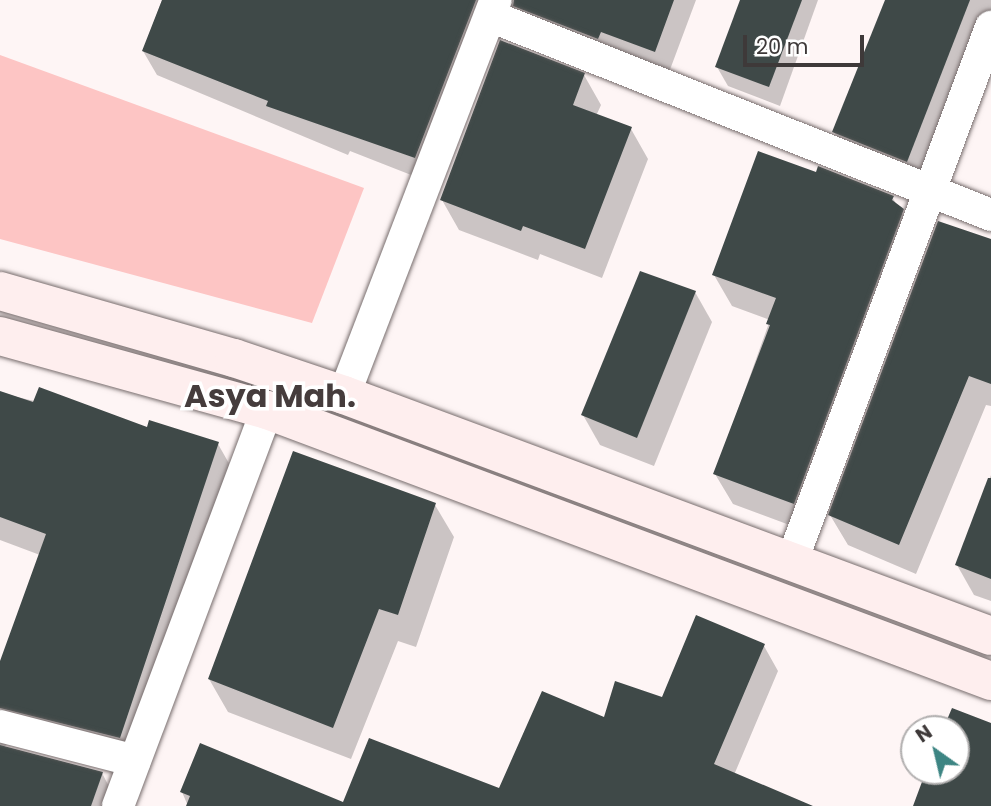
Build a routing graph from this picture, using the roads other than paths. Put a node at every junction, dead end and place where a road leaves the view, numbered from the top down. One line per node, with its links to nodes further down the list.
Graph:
1 (493, 8): 3 (street); 7 (street)
2 (991, 27): 3 (street)
3 (932, 191): 4 (street); 9 (street)
4 (991, 215)
5 (0, 290): 7 (main road)
6 (0, 336): 8 (main road)
7 (344, 395): 9 (main road)
8 (267, 410): 11 (main road); 13 (street)
9 (793, 558): 10 (main road)
10 (991, 636)
11 (991, 681)
12 (0, 726): 13 (street)
13 (135, 761): 14 (street)
14 (118, 806)

